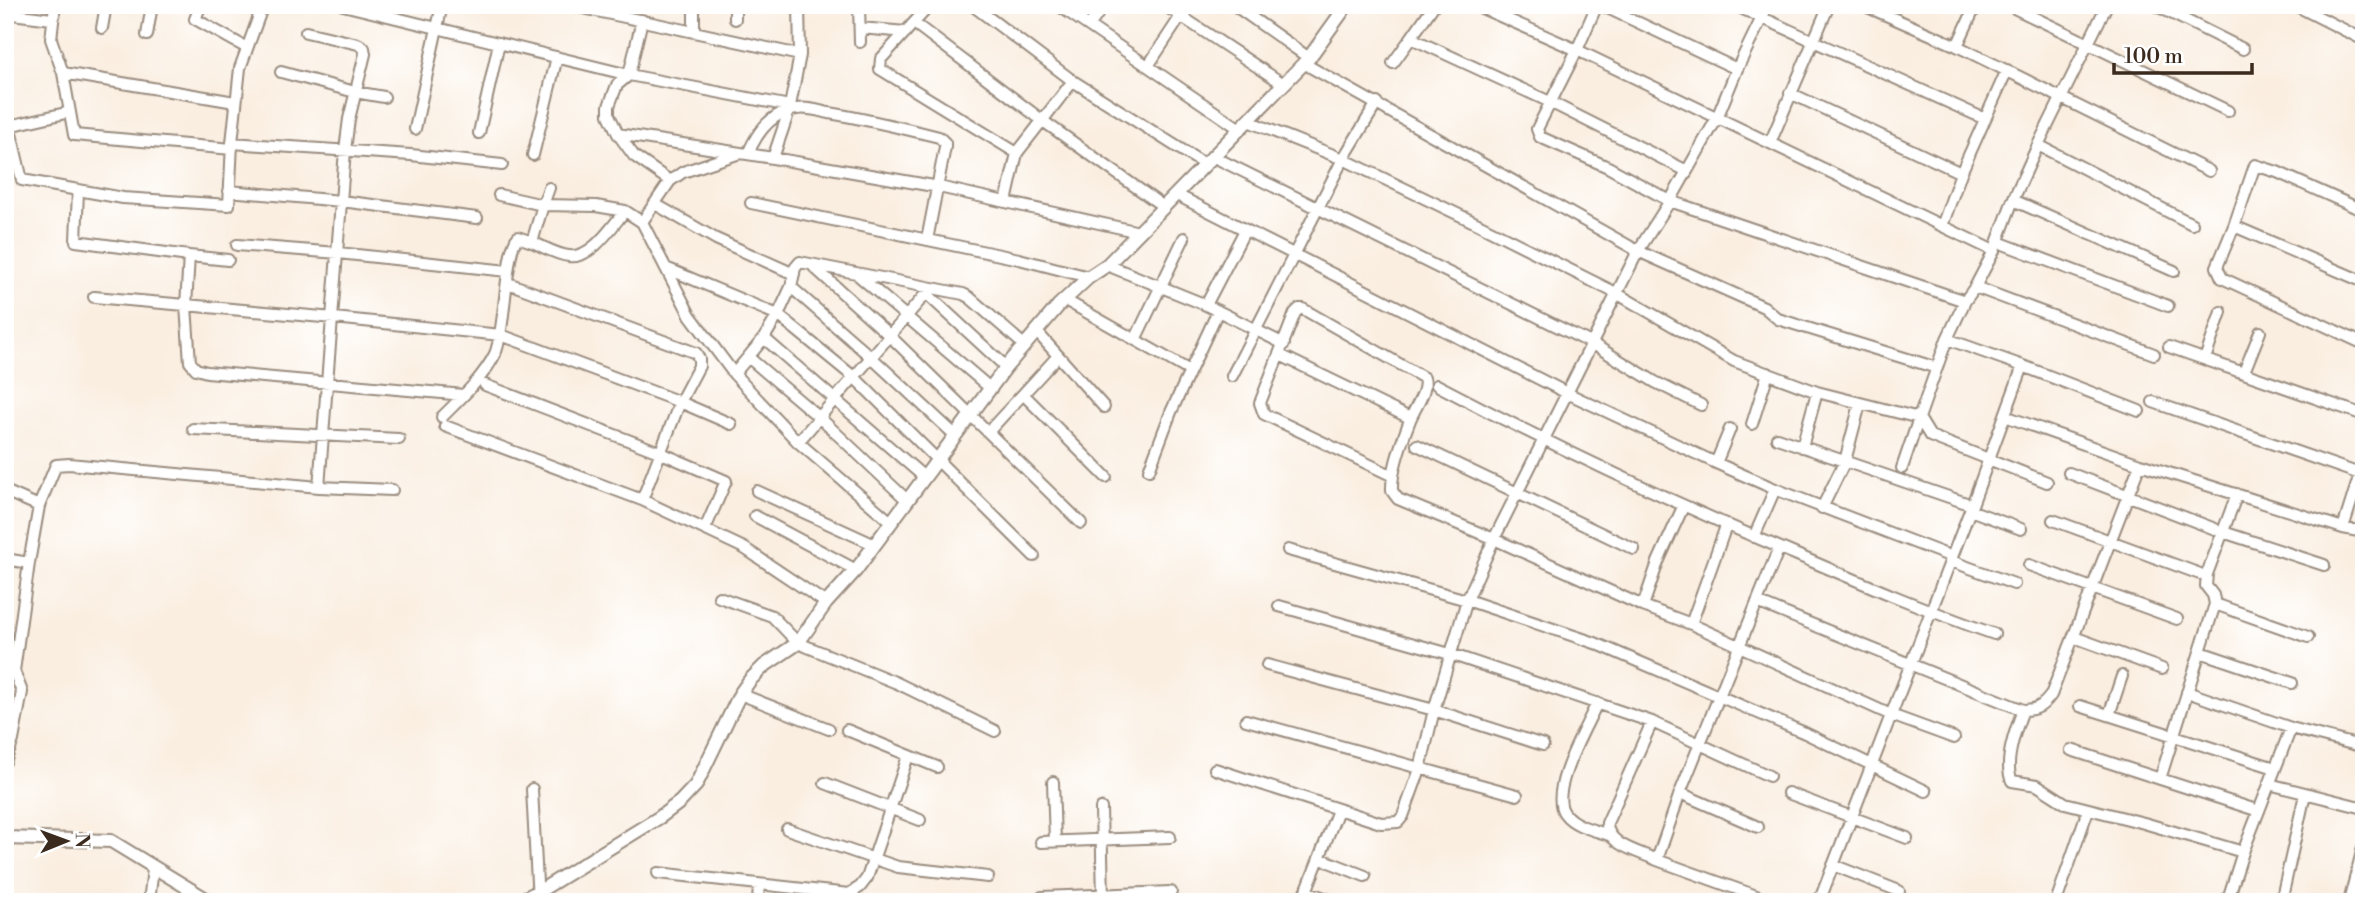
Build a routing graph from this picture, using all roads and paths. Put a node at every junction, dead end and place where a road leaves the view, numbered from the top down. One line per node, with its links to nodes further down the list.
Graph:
1 (55, 5): 36 (street)
2 (106, 5): 42 (street)
3 (152, 5): 46 (street)
4 (201, 5): 54 (street)
5 (263, 5): 54 (street)
6 (343, 5): 40 (street)
7 (442, 5): 40 (street)
8 (569, 5): 38 (street)
9 (694, 5): 44 (street)
10 (735, 5): 37 (street)
11 (799, 5): 57 (street)
12 (859, 5): 43 (street)
13 (930, 5): 41 (street)
14 (972, 5): 67 (street)
15 (1058, 5): 39 (street)
16 (1104, 5): 39 (street)
17 (1164, 5): 34 (street)
18 (1234, 5): 59 (street)
19 (1347, 5): 59 (street)
20 (1434, 5): 47 (street)
21 (1475, 5): 56 (street)
22 (1599, 5): 56 (street); 62 (street)
23 (1734, 5): 35 (street)
24 (1768, 5): 35 (street)
25 (1829, 5): 50 (street)
26 (1863, 5): 53 (street)
27 (1976, 5): 53 (street)
28 (2008, 5): 32 (street)
29 (2107, 5): 51 (street)
30 (2155, 5): 55 (street)
31 (2295, 5): 48 (street)
32 (2035, 11): 51 (street)
33 (12, 14): 36 (street)
34 (1181, 16): 61 (street); 68 (street)
35 (1762, 18): 50 (street); 62 (street)
36 (52, 19): 65 (street)
37 (735, 19)
38 (642, 20): 44 (street); 66 (street)
39 (1089, 26): 61 (street)
40 (437, 27): 52 (street); 85 (street)
41 (910, 27): 43 (street); 82 (street); 93 (street)
42 (102, 28)
43 (860, 28): 49 (street)
44 (694, 32): 57 (street)
45 (306, 33): 69 (street)
46 (146, 35)
47 (1410, 38): 60 (street); 74 (street)
48 (2364, 40)
49 (860, 41)
50 (1813, 41): 70 (street); 81 (street)
51 (2089, 42): 72 (street); 78 (street)
52 (499, 43): 58 (street); 86 (street)
53 (1957, 46): 63 (street)
54 (247, 48): 73 (street)
55 (2243, 49)
56 (1577, 50): 74 (street); 80 (street)
57 (800, 55): 77 (street)
58 (557, 57): 66 (street); 94 (street)
59 (1306, 61): 68 (street); 75 (street)
60 (1393, 63)
61 (1148, 66): 83 (street)
62 (1737, 69): 80 (street)
63 (2007, 70): 72 (street); 81 (street)
64 (281, 72): 69 (street)
65 (63, 73): 73 (street); 79 (street)
66 (629, 75): 77 (street); 87 (street)
67 (1073, 81): 82 (street); 97 (street)
68 (1282, 83): 83 (street)
69 (355, 92): 71 (street); 91 (street)
70 (1790, 93): 88 (street); 103 (street)
71 (384, 97)
72 (2061, 99): 89 (street); 101 (street)
73 (235, 102): 90 (street)
74 (1550, 102): 102 (street); 113 (street)
75 (1377, 103): 96 (street); 134 (street)
76 (5, 107): 84 (street)
77 (790, 109): 92 (street); 95 (street); 105 (street)
78 (2228, 111)
79 (70, 112): 84 (street); 90 (street)
80 (1717, 118): 88 (street); 102 (street)
81 (1985, 119): 103 (street)
82 (1042, 121): 93 (street); 118 (street)
83 (1244, 125): 96 (street); 97 (street)
84 (9, 126): 99 (street)
85 (415, 129)
86 (479, 133)
87 (618, 134): 92 (street); 104 (street)
88 (1770, 143): 125 (street)
89 (2038, 145): 111 (street); 124 (street)
90 (232, 146): 91 (street); 108 (street)
91 (345, 150): 98 (street); 112 (street)
92 (744, 153): 95 (street); 104 (street)
93 (1017, 153): 114 (street)
94 (533, 155)
95 (774, 158): 105 (street)
96 (1343, 159): 119 (street); 153 (street)
97 (1208, 160): 110 (street); 119 (street)
98 (502, 165)
99 (18, 166): 100 (street); 107 (street)
100 (5, 170)
101 (2209, 171)
102 (1687, 172): 113 (street)
103 (1961, 173): 125 (street)
104 (670, 181): 116 (street)
105 (939, 187): 114 (street); 130 (street)
106 (549, 188): 117 (street)
107 (78, 190): 108 (street); 137 (street)
108 (229, 191): 112 (street)
109 (499, 195): 117 (street)
110 (1177, 195): 118 (street); 127 (street)
111 (2013, 200): 133 (street); 143 (street)
112 (341, 201): 122 (street); 135 (street)
113 (1670, 201): 134 (street); 156 (street)
114 (1006, 202): 128 (street)
115 (751, 203): 130 (street)
116 (655, 204): 123 (street); 144 (street)
117 (543, 205): 120 (street); 131 (street)
118 (1164, 207): 128 (street)
119 (1319, 207): 136 (street); 173 (street)
120 (625, 211): 123 (street); 131 (street)
121 (2364, 211): 126 (street)
122 (477, 218)
123 (642, 222): 141 (street)
124 (2192, 224)
125 (1942, 226): 133 (street)
126 (2234, 226): 147 (street); 175 (street)
127 (1245, 230): 136 (street); 157 (street)
128 (1139, 232): 139 (street)
129 (1184, 238): 150 (street)
130 (927, 240): 146 (street)
131 (532, 242): 142 (street)
132 (237, 245): 135 (street)
133 (1996, 246): 151 (street); 159 (street)
134 (1638, 251): 153 (street); 186 (street)
135 (338, 253): 142 (street); 164 (street)
136 (1293, 253): 165 (street); 198 (street)
137 (189, 256): 138 (street); 158 (street)
138 (228, 260)
139 (1107, 265): 146 (street); 150 (street)
140 (814, 267): 144 (street); 145 (street); 169 (street)
141 (666, 268): 162 (street); 190 (street)
142 (508, 271): 148 (street)
143 (2174, 271)
144 (794, 274): 149 (street)
145 (857, 274): 152 (street); 163 (street)
146 (1089, 277): 155 (street)
147 (2364, 282)
148 (508, 283): 168 (street); 202 (street)
149 (790, 287): 162 (street); 182 (street)
150 (1162, 287): 157 (street); 172 (street)
151 (1975, 287): 156 (street); 178 (street)
152 (928, 291): 163 (street); 176 (street); 185 (street)
153 (1616, 293): 173 (street); 189 (street)
154 (94, 297): 158 (street)
155 (1065, 300): 166 (street); 172 (street)
156 (1965, 301): 171 (street)
157 (1206, 305): 160 (street)
158 (186, 306): 164 (street); 194 (street)
159 (2168, 306)
160 (1218, 310): 165 (street); 187 (street)
161 (2221, 312): 183 (street)
162 (778, 315): 170 (street); 192 (street)
163 (907, 315): 169 (street); 196 (street)
164 (334, 318): 168 (street); 194 (street)
165 (1255, 329): 174 (street); 191 (street)
166 (1036, 331): 176 (street); 180 (street)
167 (2260, 332): 188 (street)
168 (501, 335): 200 (street); 202 (street)
169 (889, 335): 182 (street); 208 (street)
170 (764, 338): 181 (street); 201 (street)
171 (1947, 339): 184 (street); 186 (street)
172 (1135, 340): 187 (street)
173 (1591, 343): 198 (street); 205 (street)
174 (1284, 344): 179 (street); 212 (street)
175 (2364, 344)
176 (1024, 345): 185 (street)
177 (2169, 347): 183 (street)
178 (2154, 354)
179 (1280, 355): 212 (street); 238 (street)
180 (1058, 356): 199 (street); 206 (street)
181 (748, 357): 190 (street); 211 (street)
182 (872, 358): 192 (street); 220 (street)
183 (2204, 359): 188 (street)
184 (2023, 366): 207 (street); 210 (street)
185 (1006, 367): 196 (street)
186 (1937, 368): 213 (street)
187 (1190, 371): 235 (street)
188 (2244, 372): 209 (street)
189 (1768, 373): 197 (street); 215 (street)
190 (734, 374): 224 (street)
191 (1232, 376)
192 (855, 378): 201 (street); 229 (street)
193 (485, 384): 227 (street)
194 (328, 385): 200 (street); 219 (street)
195 (1437, 385): 223 (street)
196 (990, 388): 208 (street)
197 (1817, 392): 204 (street); 226 (street)
198 (1567, 393): 223 (street); 231 (street)
199 (1023, 394): 218 (street); 240 (street)
200 (464, 395): 250 (street)
201 (834, 401): 211 (street); 239 (street)
202 (681, 402): 214 (street); 227 (street)
203 (2153, 402): 237 (street)
204 (1860, 404): 213 (street); 230 (street)
205 (1701, 405)
206 (1104, 407)
207 (2139, 411)
208 (970, 415): 218 (street); 220 (street)
209 (2364, 415)
210 (2005, 416): 228 (street); 233 (street)
211 (820, 418): 224 (street); 251 (street)
212 (1410, 418): 238 (street)
213 (1919, 418): 228 (street); 234 (street)
214 (731, 424)
215 (1752, 424)
216 (193, 429): 219 (street)
217 (1730, 429): 231 (street)
218 (988, 432): 259 (street)
219 (324, 435): 222 (street); 242 (street)
220 (955, 435): 229 (street)
221 (1777, 438): 226 (street)
222 (399, 439)
223 (1545, 441): 247 (street); 253 (street)
224 (798, 442): 258 (street)
225 (1417, 445): 247 (street)
226 (1802, 447): 230 (street)
227 (659, 452): 250 (street); 262 (street)
228 (1989, 458): 241 (street); 255 (street)
229 (936, 460): 239 (street); 273 (street)
230 (1845, 461): 254 (street); 255 (street)
231 (1716, 463): 244 (street)
232 (2364, 463): 237 (street)
233 (2140, 464): 248 (street); 249 (street)
234 (1902, 468)
235 (1149, 470)
236 (2069, 473): 249 (street)
237 (2360, 474): 261 (street)
238 (1393, 476): 267 (street)
239 (924, 477): 251 (street)
240 (1106, 477)
241 (2047, 481)
242 (319, 487): 243 (street); 252 (street)
243 (392, 489)
244 (1775, 489): 254 (street); 266 (street)
245 (5, 491): 252 (street)
246 (757, 491): 269 (street)
247 (1519, 493): 267 (street); 272 (street)
248 (2237, 494): 261 (street); 264 (street)
249 (2127, 496): 264 (street); 268 (street)
250 (642, 500): 262 (street)
251 (908, 501): 258 (street)
252 (39, 506): 276 (street)
253 (1683, 507): 260 (street); 289 (street)
254 (1822, 508): 275 (street)
255 (1971, 508): 263 (street); 275 (street)
256 (755, 516): 279 (street)
257 (2053, 520): 268 (street)
258 (891, 522): 269 (street)
259 (1081, 523)
260 (1727, 526): 266 (street); 292 (street)
261 (2343, 528): 265 (street)
262 (705, 529): 286 (street)
263 (2021, 529)
264 (2219, 531): 278 (street); 287 (street)
265 (2364, 532)
266 (1754, 537): 270 (street)
267 (1494, 539): 284 (street); 289 (street)
268 (2111, 542): 280 (street); 282 (street)
269 (873, 544): 279 (street)
270 (1779, 548): 285 (street); 290 (street)
271 (1288, 550): 284 (street)
272 (1634, 550)
273 (1034, 556)
274 (5, 559): 276 (street)
275 (1952, 559): 281 (street); 290 (street)
276 (29, 563): 303 (street)
277 (2029, 565): 282 (street)
278 (2324, 565)
279 (856, 570): 286 (street)
280 (2200, 575)
281 (2014, 584)
282 (2093, 588): 291 (street); 295 (street)
283 (719, 597): 296 (street)
284 (1467, 600): 299 (street); 309 (street)
285 (1758, 602): 297 (street); 300 (street)
286 (827, 603): 296 (street)
287 (2215, 604): 294 (street); 298 (street)
288 (1279, 606): 299 (street)
289 (1643, 606): 292 (street)
290 (1931, 613): 293 (street); 300 (street)
291 (2177, 619)
292 (1691, 624): 297 (street)
293 (1994, 634)
294 (2308, 637)
295 (2074, 638): 302 (street); 313 (street)
296 (798, 643): 308 (street); 321 (street)
297 (1739, 645): 309 (street); 314 (street)
298 (2200, 652): 306 (street); 307 (street)
299 (1450, 654): 310 (street); 312 (street)
300 (1911, 664): 313 (street); 314 (street)
301 (1267, 665): 312 (street)
302 (2162, 669)
303 (10, 672): 305 (street); 329 (street)
304 (2122, 676): 315 (street)
305 (5, 681)
306 (2292, 683)
307 (2187, 692): 318 (street); 322 (street)
308 (740, 694): 319 (street); 378 (street)
309 (1719, 697): 324 (street); 330 (street)
310 (1597, 703): 317 (street); 356 (street)
311 (2080, 706): 315 (street)
312 (1433, 710): 325 (street); 334 (street)
313 (2023, 710): 350 (street)
314 (1891, 715): 323 (street); 330 (street)
315 (2109, 715): 322 (street)
316 (1246, 720): 334 (street)
317 (1652, 722): 324 (street); 356 (street)
318 (2291, 728): 326 (street); 332 (street)
319 (829, 729)
320 (847, 730): 328 (street)
321 (995, 731)
322 (2174, 736): 332 (street); 336 (street)
323 (1954, 738)
324 (1700, 743): 335 (street); 342 (street)
325 (1543, 745)
326 (2364, 747)
327 (2071, 750): 336 (street)
328 (908, 756): 331 (street); 346 (street)
329 (5, 762)
330 (1871, 766): 341 (street); 352 (street)
331 (937, 767)
332 (2275, 768): 339 (street)
333 (1215, 769): 349 (street)
334 (1420, 769): 345 (street); 349 (street)
335 (1769, 776)
336 (2160, 779): 351 (street)
337 (1053, 782): 361 (street)
338 (825, 783): 346 (street)
339 (2269, 785): 344 (street); 351 (street)
340 (532, 789): 378 (street)
341 (1926, 791)
342 (1680, 793): 354 (street); 367 (street)
343 (1788, 793): 352 (street)
344 (2305, 794): 348 (street); 390 (street)
345 (1517, 795)
346 (890, 808): 353 (street); 366 (street)
347 (1101, 808): 360 (street)
348 (2364, 808)
349 (1338, 810): 365 (street)
350 (2088, 810): 364 (street); 388 (street)
351 (2259, 811): 364 (street)
352 (1852, 817): 359 (street); 368 (street)
353 (920, 820)
354 (1758, 827)
355 (788, 830): 366 (street)
356 (1609, 835): 367 (street)
357 (1170, 837): 360 (street)
358 (5, 838): 370 (street)
359 (1907, 838)
360 (1101, 839): 361 (street); 380 (street)
361 (1055, 841): 362 (street)
362 (1041, 842)
363 (2364, 844): 369 (street)
364 (2243, 852): 389 (street)
365 (1319, 858): 372 (street); 377 (street)
366 (873, 860): 373 (street); 374 (street)
367 (1657, 860): 386 (street)
368 (1833, 865): 375 (street); 387 (street)
369 (2361, 865): 391 (street)
370 (153, 868): 381 (street); 382 (street)
371 (658, 873): 374 (street)
372 (1365, 876)
373 (988, 877)
374 (759, 885): 384 (street)
375 (1899, 891)
376 (1171, 892): 380 (street)
377 (1304, 896): 385 (street)
378 (538, 897): 383 (street)
379 (1042, 897): 380 (street)
380 (1103, 898)
381 (149, 902)
382 (211, 902)
383 (516, 902)
384 (758, 902)
385 (1335, 902)
386 (1773, 902)
387 (1819, 902)
388 (2056, 902)
389 (2241, 902)
390 (2281, 902)
391 (2349, 902)

